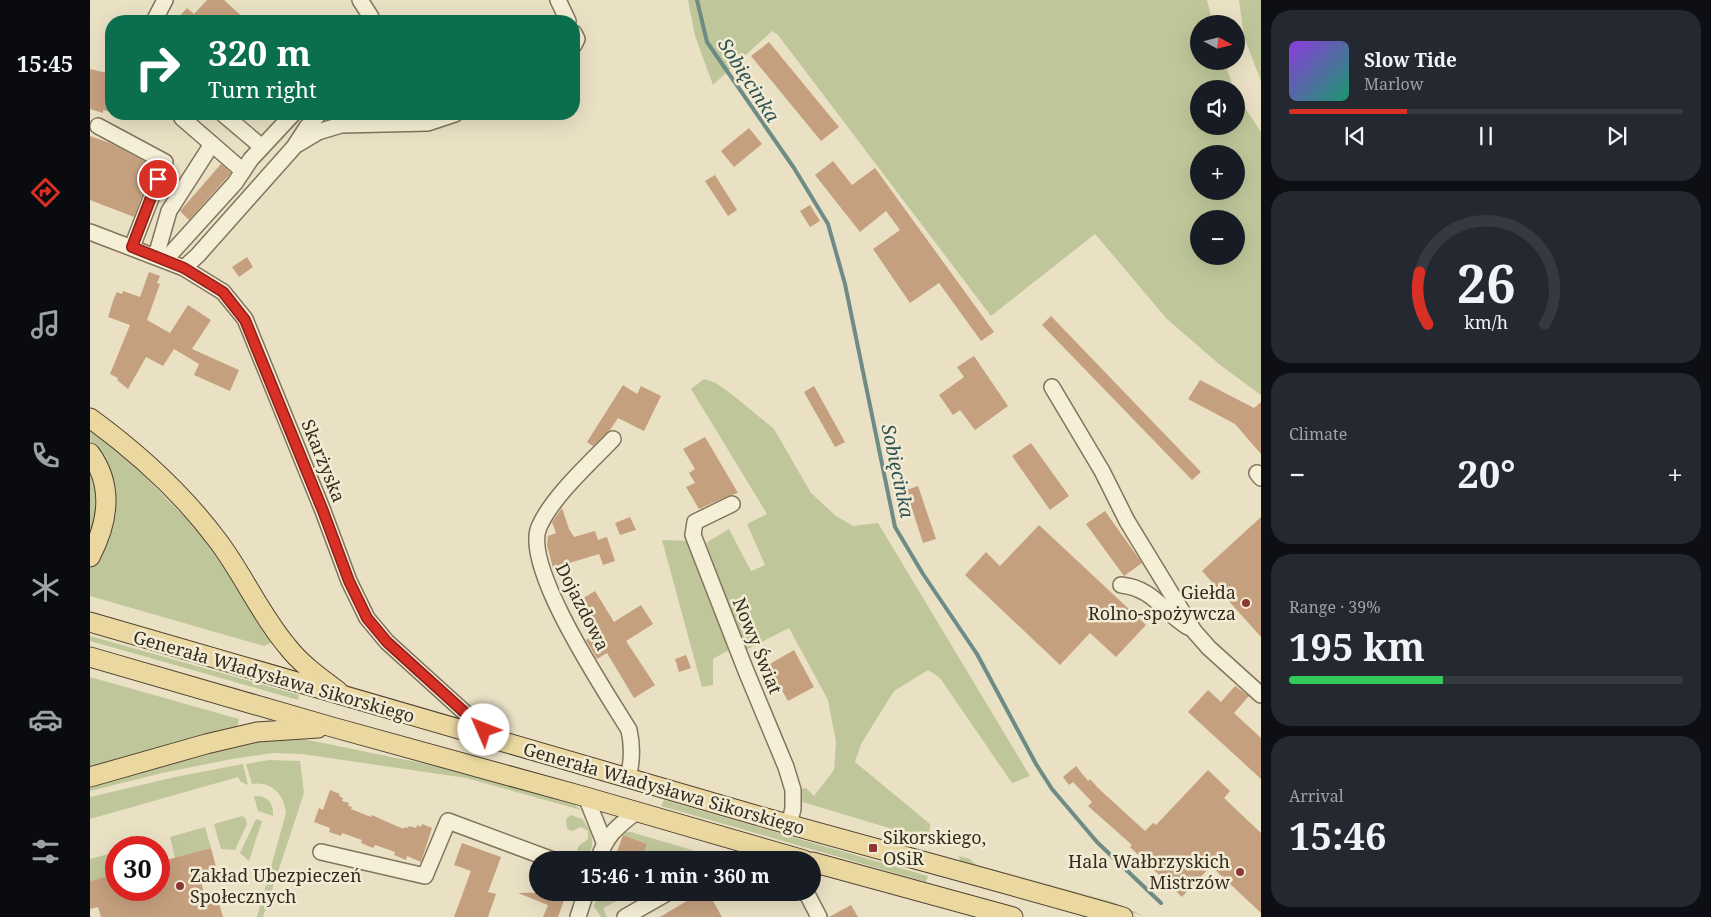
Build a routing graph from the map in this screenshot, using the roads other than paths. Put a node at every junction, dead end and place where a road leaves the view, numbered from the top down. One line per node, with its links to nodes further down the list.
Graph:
1 (166, 0): 4 (street)
2 (360, 0): 5 (street)
3 (558, 0): 6 (street)
4 (157, 15)
5 (370, 15)
6 (565, 15)
7 (184, 120): 15 (street)
8 (230, 120): 16 (street)
9 (287, 120): 16 (street)
10 (313, 120): 17 (street)
11 (335, 120): 14 (street)
12 (437, 120): 14 (street)
13 (98, 126): 20 (street)
14 (329, 128): 17 (street)
15 (212, 144): 18 (street); 21 (street)
16 (262, 147): 18 (street)
17 (294, 147): 22 (street)
18 (243, 171): 21 (street)
19 (90, 232): 20 (street, Skarżyska)
20 (132, 247): 21 (street, Skarżyska)
21 (161, 258): 22 (street, Skarżyska)
22 (184, 268): 38 (street, Skarżyska)
23 (1052, 387): 31 (street)
24 (90, 418): 35 (main road)
25 (612, 439): 40 (street, Dojazdowa)
26 (90, 453): 28 (main road)
27 (732, 504): 43 (street, Nowy Świat)
28 (90, 557)
29 (1121, 585): 31 (street)
30 (90, 622): 33 (main road, Generała Władysława Sikorskiego)
31 (1194, 632): 34 (street)
32 (90, 657): 36 (main road, Generała Władysława Sikorskiego)
33 (320, 690): 35 (main road, Generała Władysława Sikorskiego); 36 (main road)
34 (1261, 695)
35 (351, 700): 38 (main road, Generała Władysława Sikorskiego)
36 (310, 720): 37 (main road, Generała Władysława Sikorskiego)
37 (332, 727): 39 (main road); 41 (main road, Generała Władysława Sikorskiego)
38 (497, 741): 40 (main road, Generała Władysława Sikorskiego)
39 (90, 777)
40 (628, 779): 43 (main road, Generała Władysława Sikorskiego)
41 (586, 797): 42 (main road, Generała Władysława Sikorskiego); 44 (street)
42 (637, 812): 44 (street); 47 (main road, Generała Władysława Sikorskiego)
43 (789, 824): 57 (main road, Generała Władysława Sikorskiego)
44 (604, 842): 46 (street)
45 (529, 851): 48 (street)
46 (601, 851)
47 (773, 851)
48 (321, 852)
49 (821, 864): 56 (main road, Generała Władysława Sikorskiego)
50 (583, 901): 53 (street)
51 (653, 901): 54 (street)
52 (811, 901): 55 (street)
53 (578, 917)
54 (625, 917)
55 (819, 917)
56 (1013, 917)
57 (1123, 917)

